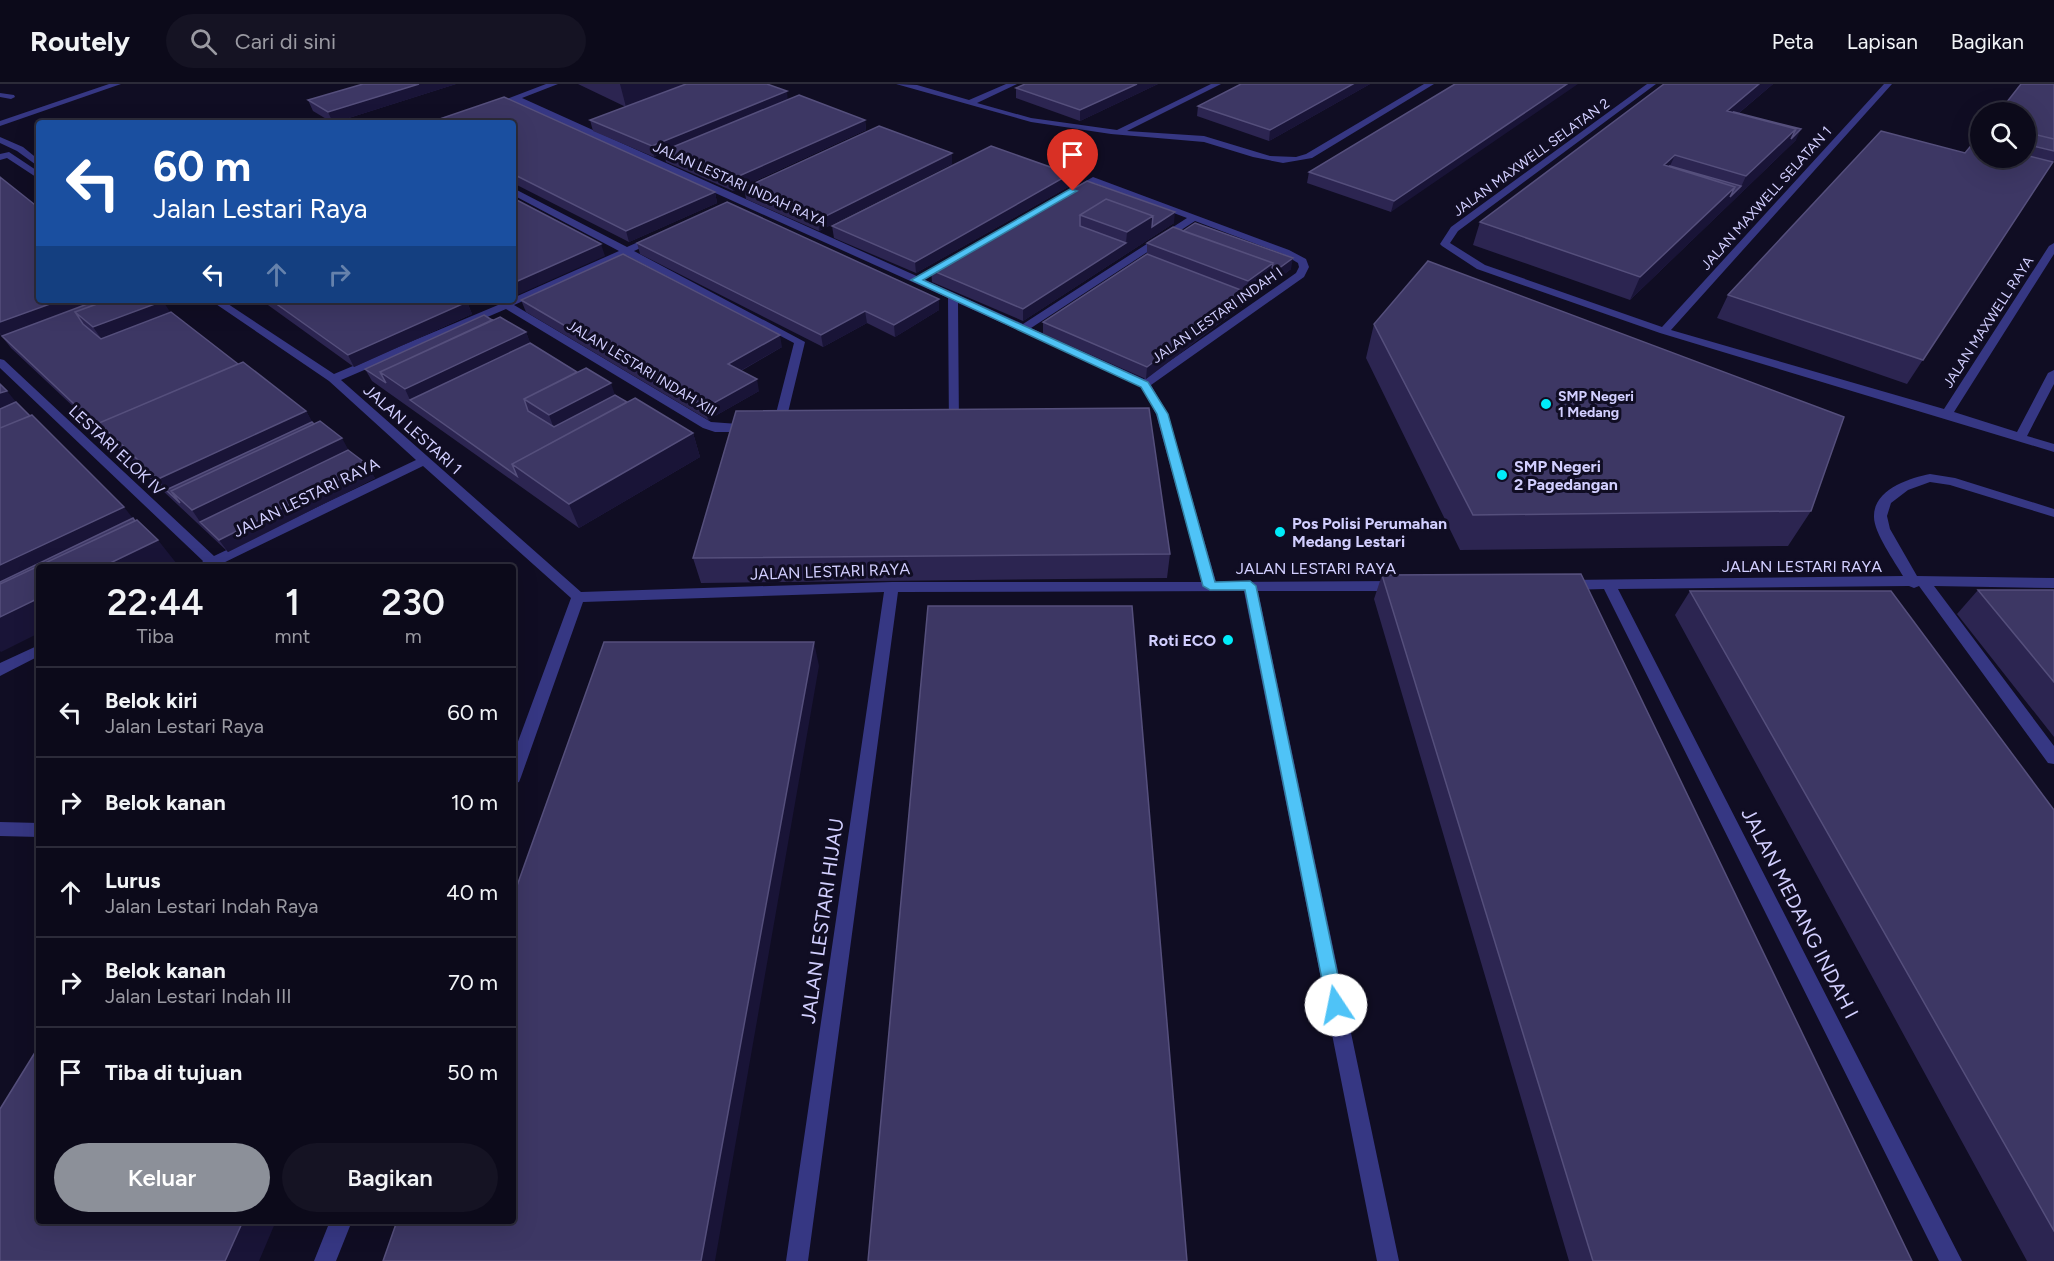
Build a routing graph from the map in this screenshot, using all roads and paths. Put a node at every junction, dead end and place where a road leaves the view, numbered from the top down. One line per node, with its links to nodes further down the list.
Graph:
1 (117, 84): 12 (street)
2 (554, 84): 14 (street, JALAN LESTARI INDAH RAYA)
3 (900, 84): 11 (street)
4 (1013, 84): 11 (street)
5 (1217, 84): 15 (street)
6 (1430, 84): 15 (street)
7 (1652, 84): 37 (street, JALAN MAXWELL SELATAN 2)
8 (1888, 84): 37 (street, JALAN MAXWELL SELATAN 1)
9 (0, 95): 10 (street)
10 (11, 97)
11 (972, 102): 15 (street)
12 (0, 124)
13 (591, 124): 14 (street)
14 (580, 128): 25 (street, JALAN LESTARI INDAH RAYA)
15 (1118, 132)
16 (0, 140): 18 (street)
17 (4, 156): 19 (street)
18 (36, 162)
19 (36, 174)
20 (516, 192): 27 (street)
21 (1062, 198): 22 (street)
22 (1192, 219): 36 (street); 41 (street, JALAN LESTARI INDAH I)
23 (828, 230): 25 (street)
24 (669, 231): 27 (street)
25 (817, 235): 30 (street, JALAN LESTARI INDAH RAYA)
26 (2054, 246): 28 (street, JALAN MAXWELL RAYA)
27 (628, 250): 31 (street); 35 (street, JALAN LESTARI INDAH XIII)
28 (2050, 262): 42 (street, JALAN MAXWELL RAYA)
29 (926, 274): 30 (street)
30 (916, 280): 32 (street, JALAN LESTARI INDAH RAYA)
31 (516, 296)
32 (953, 297): 36 (street, JALAN LESTARI INDAH RAYA); 43 (street)
33 (219, 303): 40 (street, JALAN LESTARI 1)
34 (500, 303): 40 (street)
35 (504, 303)
36 (1023, 329): 41 (street, JALAN LESTARI INDAH RAYA)
37 (1664, 331): 42 (street)
38 (0, 362): 48 (street, LESTARI ELOK IV)
39 (2054, 373): 44 (street)
40 (333, 379): 46 (street, JALAN LESTARI 1)
41 (1145, 384): 55 (street)
42 (1947, 414): 44 (street)
43 (953, 428)
44 (2020, 438): 45 (street)
45 (2054, 448)
46 (424, 460): 49 (street, JALAN LESTARI RAYA); 58 (street, JALAN LESTARI 1)
47 (2054, 513): 50 (street)
48 (207, 564)
49 (210, 564)
50 (1918, 582): 51 (street, JALAN LESTARI RAYA); 54 (street, JALAN LESTARI RAYA); 61 (street)
51 (2054, 583)
52 (1406, 585): 56 (street, JALAN LESTARI RAYA)
53 (1549, 585): 54 (street, JALAN LESTARI RAYA)
54 (1609, 585): 69 (street, JALAN MEDANG INDAH I)
55 (1210, 586): 56 (street, JALAN LESTARI RAYA); 57 (street, JALAN LESTARI RAYA)
56 (1250, 586): 68 (street)
57 (892, 587): 58 (street, JALAN LESTARI RAYA); 67 (street, JALAN LESTARI HIJAU)
58 (578, 597): 62 (street)
59 (36, 652): 60 (street)
60 (0, 670)
61 (2054, 758)
62 (516, 769)
63 (0, 829): 64 (street)
64 (36, 830)
65 (340, 1224): 66 (street)
66 (325, 1261)
67 (797, 1261)
68 (1388, 1261)
69 (1951, 1261)

